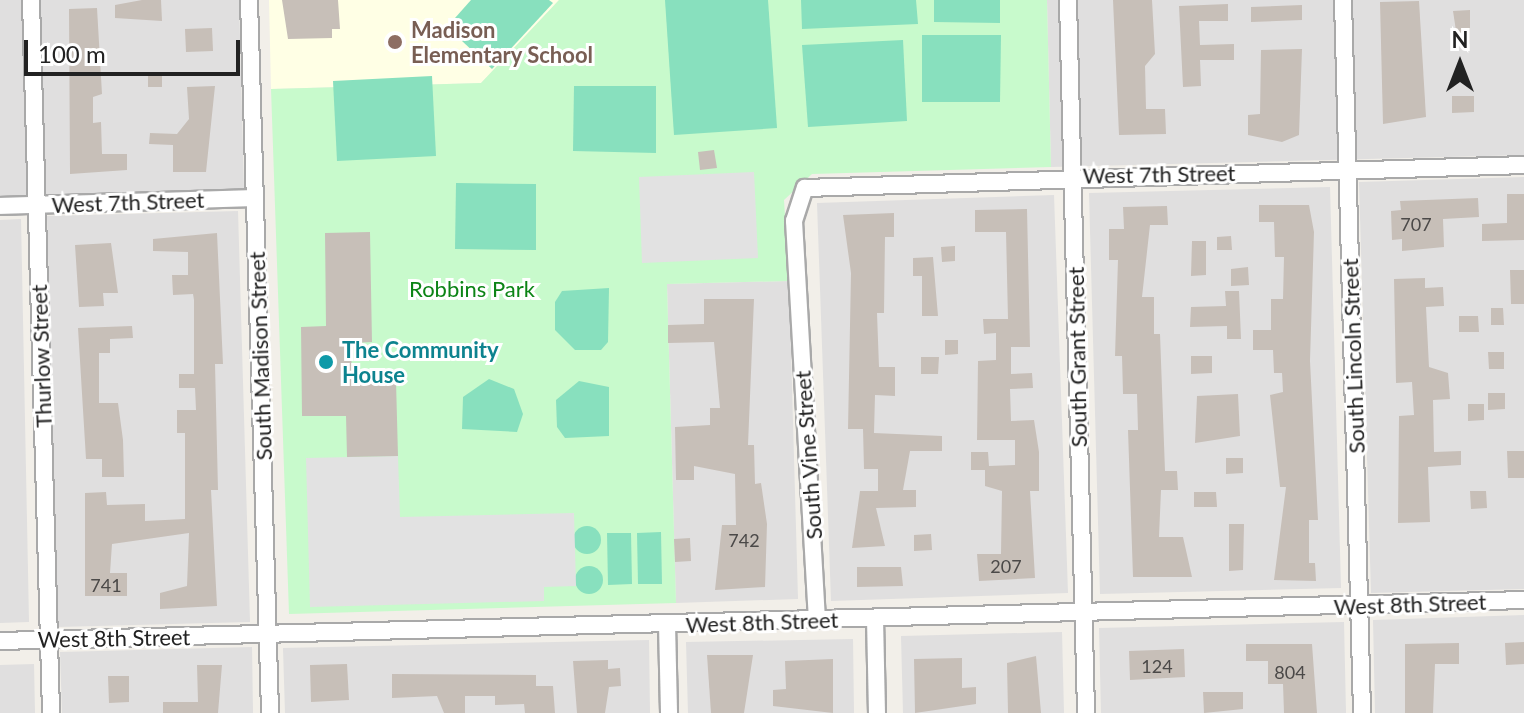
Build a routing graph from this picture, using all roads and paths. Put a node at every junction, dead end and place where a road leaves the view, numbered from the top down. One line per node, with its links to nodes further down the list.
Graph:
1 (31, 0): 10 (street, Thurlow Street)
2 (249, 0): 9 (street, South Madison Street)
3 (1068, 0): 7 (street, South Grant Street)
4 (1343, 0): 6 (street, South Lincoln Street)
5 (1524, 165): 6 (street, West 7th Street)
6 (1348, 170): 7 (street, West 7th Street); 13 (street, South Lincoln Street)
7 (1072, 176): 8 (street, West 7th Street); 14 (street, South Grant Street)
8 (798, 195): 16 (street, South Vine Street)
9 (255, 198): 10 (street, West 7th Street); 18 (street, South Madison Street)
10 (37, 205): 11 (street, West 7th Street); 19 (street, Thurlow Street)
11 (0, 206)
12 (1524, 600): 13 (street, West 8th Street)
13 (1360, 605): 14 (street, West 8th Street); 26 (street, South Lincoln Street)
14 (1083, 613): 15 (street, West 8th Street); 25 (street, South Grant Street)
15 (875, 618): 16 (street, West 8th Street); 24 (street)
16 (817, 620): 17 (street, West 8th Street)
17 (667, 624): 18 (street, West 8th Street); 23 (street)
18 (268, 636): 19 (street, West 8th Street); 22 (street, South Madison Street)
19 (49, 640): 20 (street, West 8th Street); 21 (street, Thurlow Street)
20 (0, 641)
21 (51, 713)
22 (270, 713)
23 (669, 713)
24 (877, 713)
25 (1086, 713)
26 (1362, 713)

